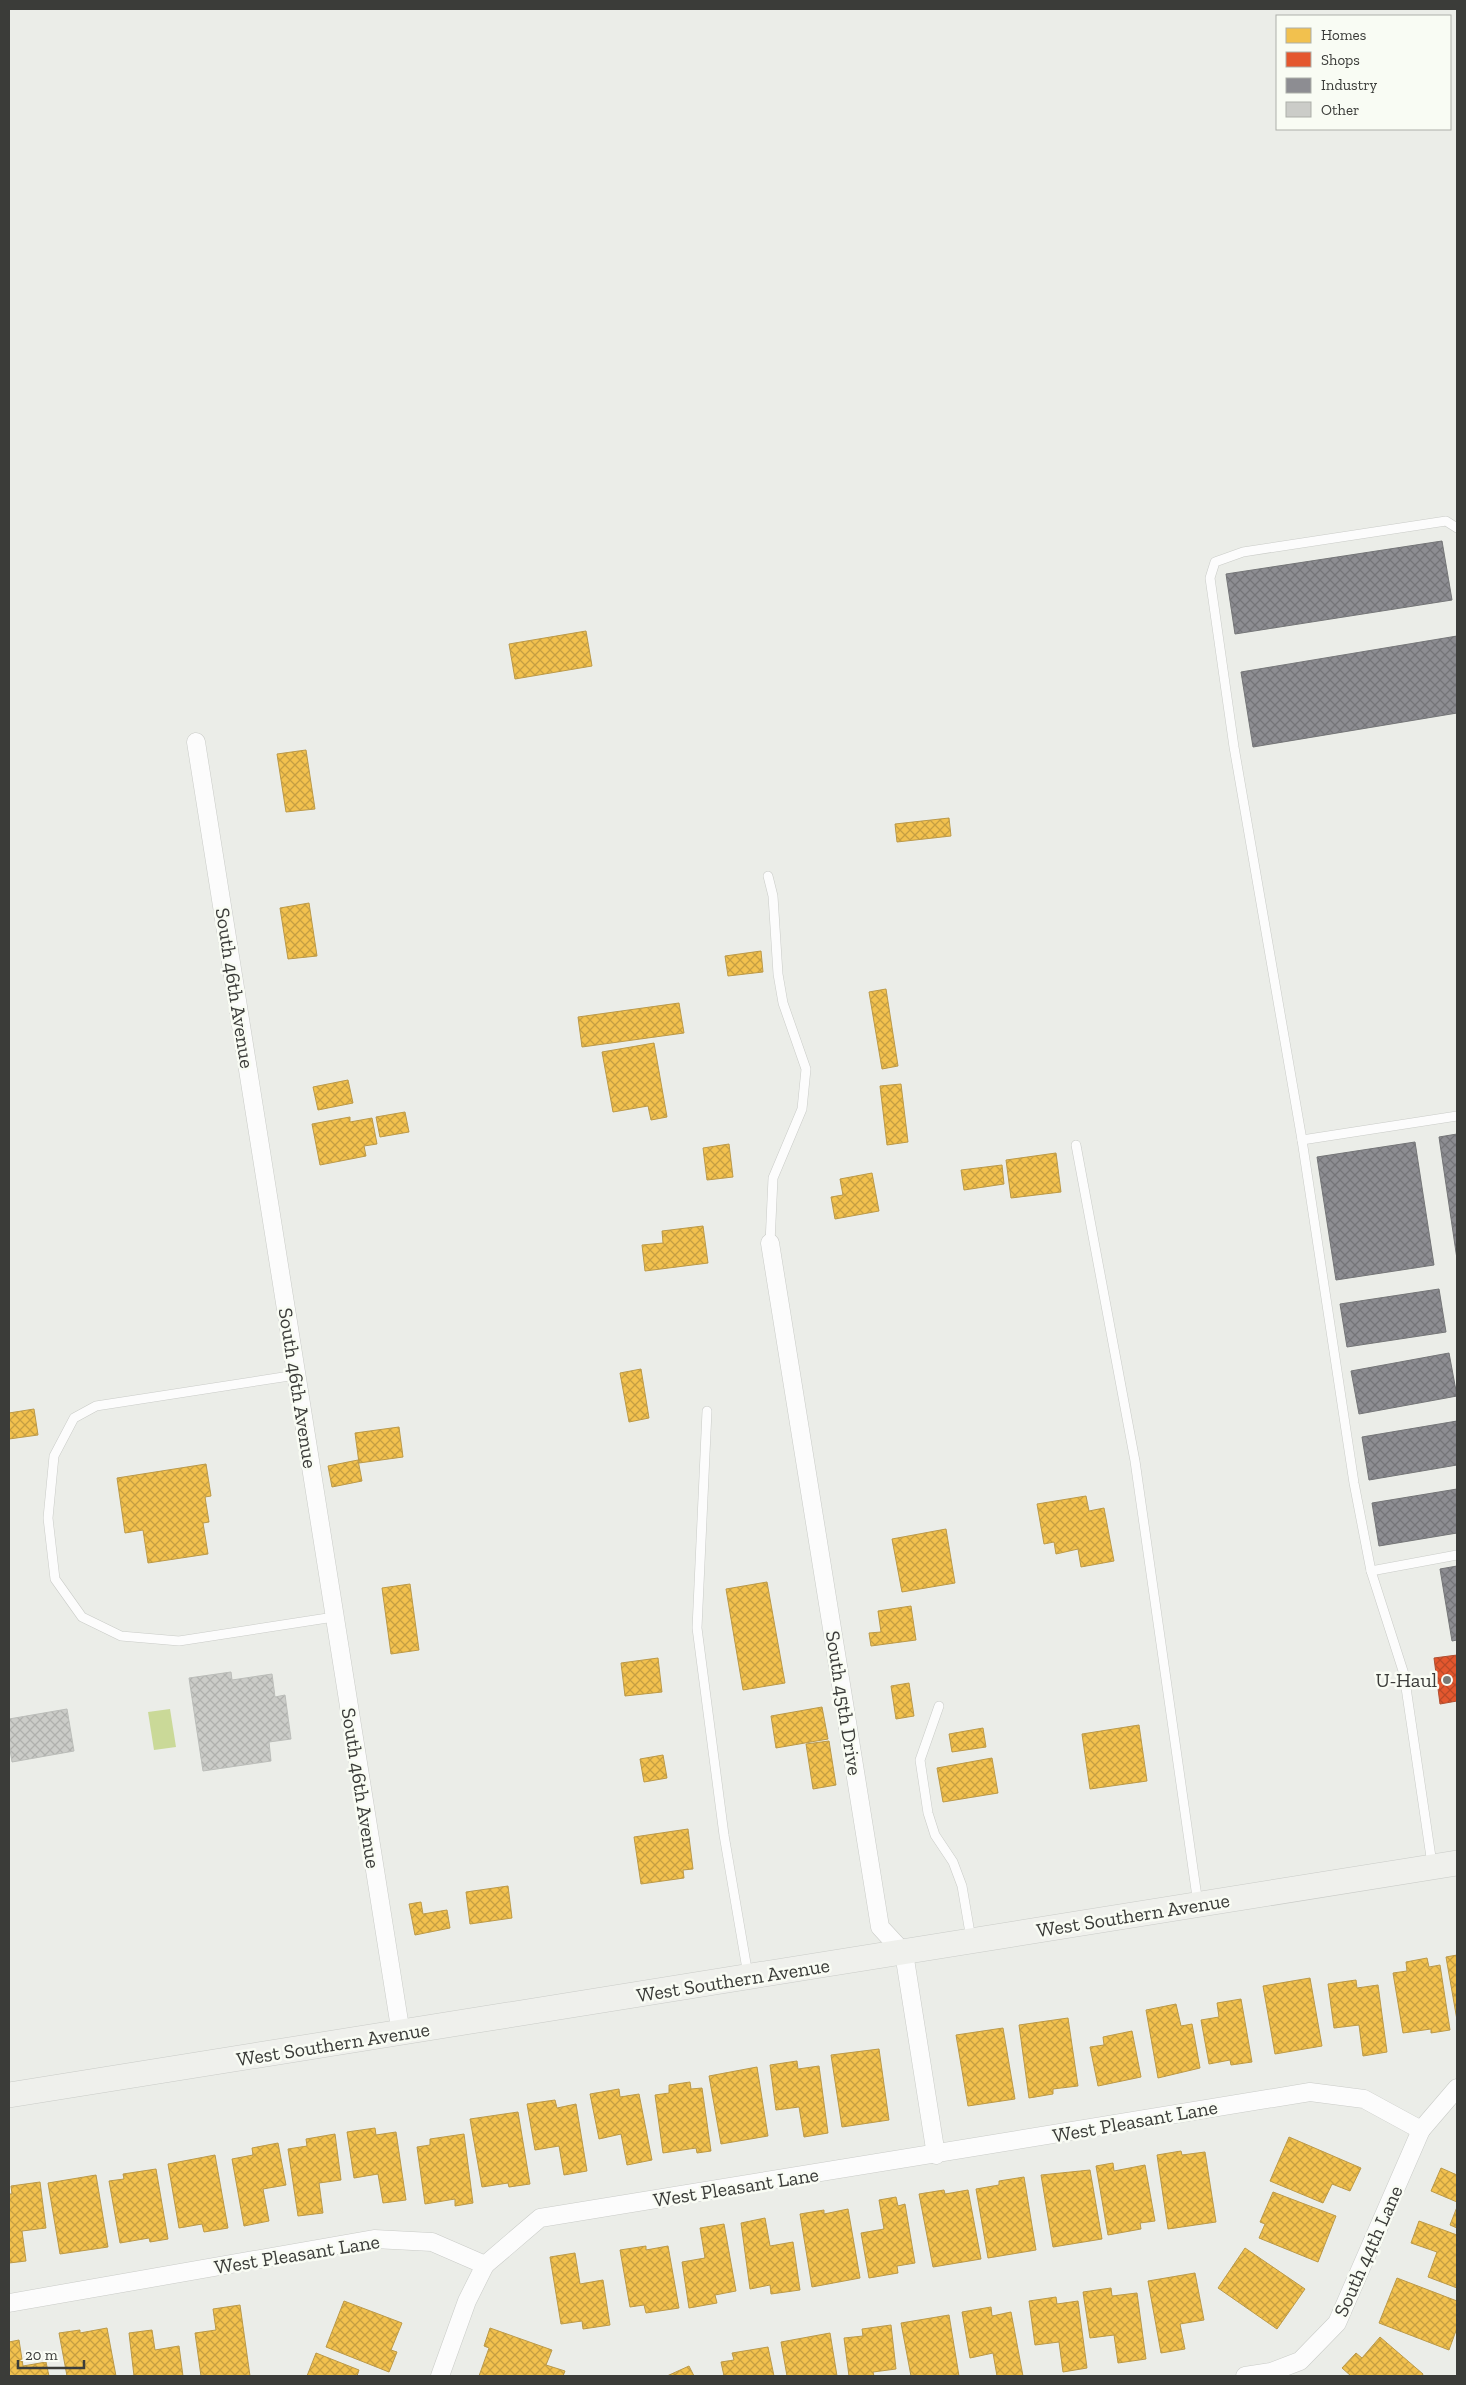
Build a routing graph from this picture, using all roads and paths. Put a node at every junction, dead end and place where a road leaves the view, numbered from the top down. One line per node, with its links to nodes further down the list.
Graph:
1 (1457, 528): 5 (lane)
2 (196, 742): 8 (street, South 46th Avenue)
3 (768, 876): 7 (lane)
4 (1457, 1116): 5 (lane)
5 (1302, 1140): 11 (lane)
6 (1076, 1145): 16 (lane)
7 (770, 1243): 18 (street, South 45th Drive)
8 (296, 1375): 12 (street, South 46th Avenue); 12 (lane)
9 (707, 1411): 19 (lane)
10 (1457, 1555): 11 (lane)
11 (1371, 1571): 15 (lane)
12 (334, 1617): 20 (street, South 46th Avenue)
13 (940, 1706): 17 (lane)
14 (1457, 1863): 15 (main road, West Southern Avenue)
15 (1432, 1867): 16 (main road, West Southern Avenue)
16 (1198, 1904): 17 (main road, West Southern Avenue)
17 (971, 1942): 18 (main road, West Southern Avenue)
18 (904, 1953): 19 (main road, West Southern Avenue); 24 (street)
19 (748, 1978): 20 (main road, West Southern Avenue)
20 (401, 2034): 22 (main road, West Southern Avenue)
21 (1457, 2088): 23 (street)
22 (9, 2095)
23 (1421, 2130): 24 (street, West Pleasant Lane); 28 (street, South 44th Lane)
24 (936, 2155): 25 (street, West Pleasant Lane)
25 (485, 2265): 26 (street, West Pleasant Lane); 27 (street)
26 (9, 2303)
27 (440, 2376)
28 (1245, 2376)

